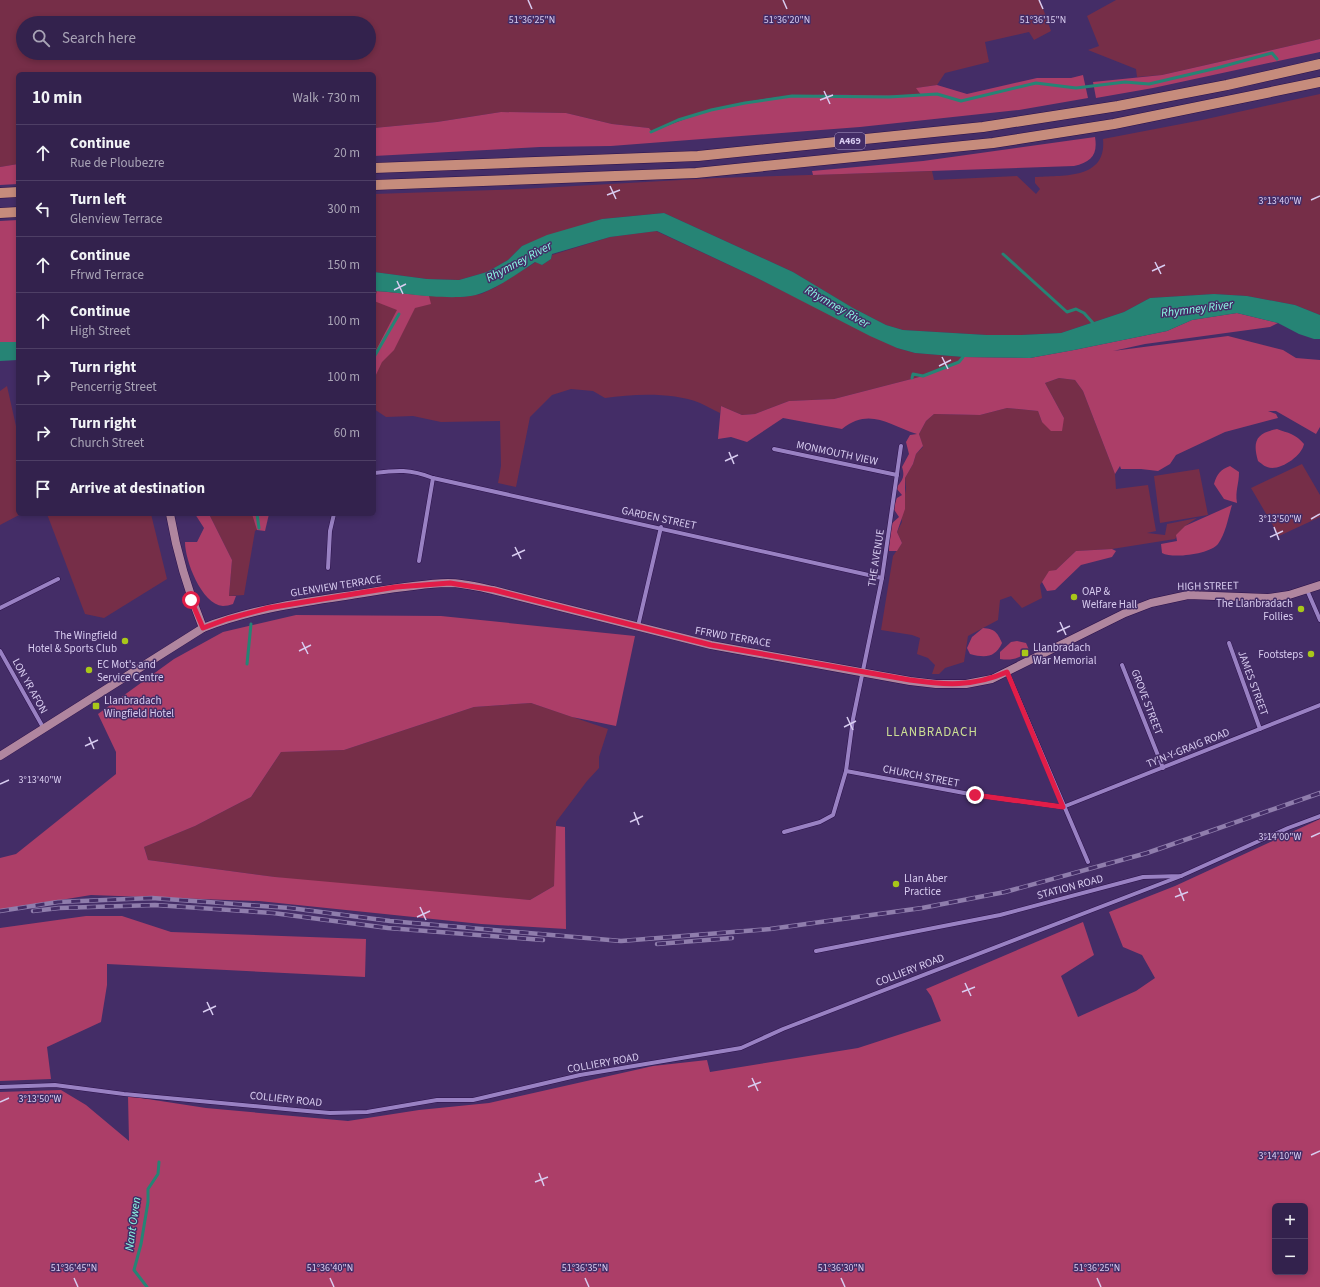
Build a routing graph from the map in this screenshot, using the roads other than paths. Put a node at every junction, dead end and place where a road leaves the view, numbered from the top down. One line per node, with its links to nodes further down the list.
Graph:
1 (1320, 64): 3 (main road, A469)
2 (1320, 82): 4 (main road, A469)
3 (376, 168)
4 (376, 184)
5 (16, 192): 6 (main road)
6 (0, 193)
7 (16, 212): 8 (main road)
8 (0, 213)
9 (901, 446): 12 (street, THE AVENUE)
10 (774, 449): 12 (street, MONMOUTH VIEW)
11 (376, 473): 13 (street, GARDEN STREET)
12 (897, 475): 19 (street, THE AVENUE)
13 (433, 478): 16 (street, GARDEN STREET); 17 (street)
14 (170, 516): 25 (street)
15 (334, 516): 18 (street)
16 (661, 527): 19 (street, GARDEN STREET); 26 (street)
17 (419, 561)
18 (328, 568)
19 (882, 578): 30 (street, THE AVENUE)
20 (58, 579): 23 (street)
21 (1320, 585): 22 (street, HIGH STREET)
22 (1306, 590): 24 (street); 31 (street, HIGH STREET)
23 (0, 608)
24 (1320, 620)
25 (203, 628): 26 (street, GLENVIEW TERRACE); 34 (street, GLENVIEW TERRACE)
26 (642, 628): 30 (street, FFRWD TERRACE)
27 (1228, 643): 33 (street, JAMES STREET)
28 (0, 651): 34 (street, LON YR AFON)
29 (1122, 665): 36 (street, GROVE STREET)
30 (864, 671): 31 (street, HIGH STREET); 37 (street, THE AVENUE)
31 (1007, 672): 38 (street)
32 (1320, 705): 33 (street, TY'N-Y-GRAIG ROAD)
33 (1260, 729): 36 (street, TY'N-Y-GRAIG ROAD)
34 (44, 730): 35 (street, GLENVIEW TERRACE)
35 (0, 756)
36 (1163, 768): 38 (street, TY'N-Y-GRAIG ROAD)
37 (846, 771): 38 (street, CHURCH STREET); 40 (street, THE AVENUE)
38 (1063, 807): 41 (street)
39 (1320, 816): 42 (street, STATION ROAD)
40 (784, 832)
41 (1088, 862)
42 (1181, 876): 43 (street, STATION ROAD); 44 (street, COLLIERY ROAD)
43 (816, 951)
44 (0, 1087)

